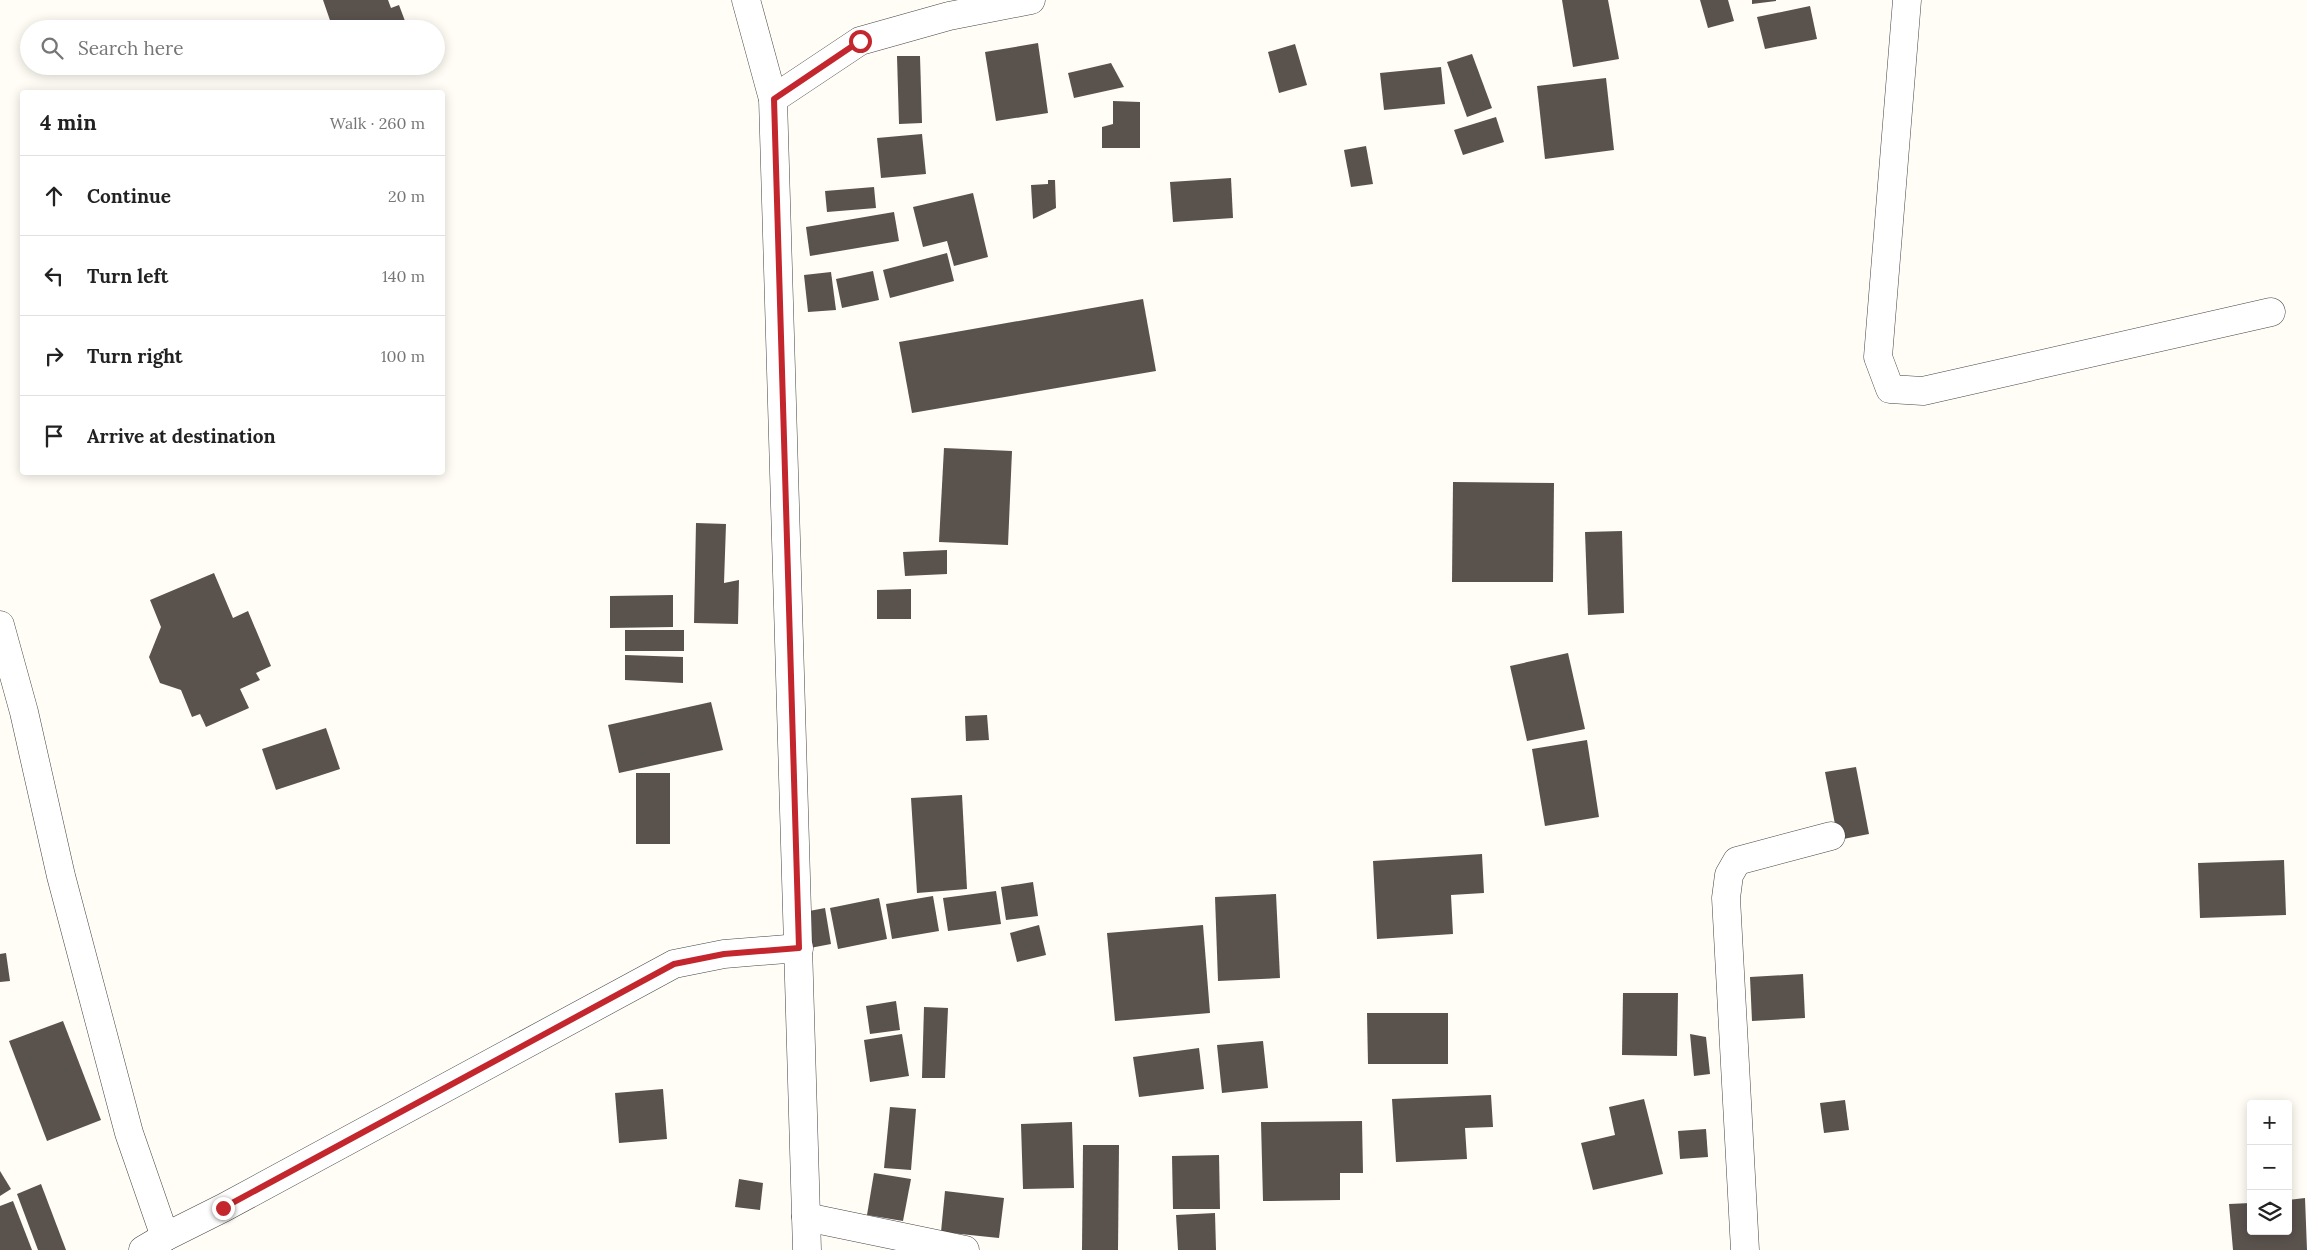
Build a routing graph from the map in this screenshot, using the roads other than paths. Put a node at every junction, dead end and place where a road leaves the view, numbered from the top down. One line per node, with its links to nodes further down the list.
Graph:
1 (746, 0): 4 (street)
2 (1031, 0): 4 (street)
3 (1907, 0): 5 (street)
4 (774, 99): 8 (street)
5 (2271, 312)
6 (0, 625): 10 (street)
7 (1831, 836): 13 (street)
8 (799, 948): 9 (street); 10 (street)
9 (806, 1217): 11 (street); 12 (street)
10 (154, 1244)
11 (807, 1250)
12 (965, 1250)
13 (1745, 1250)

